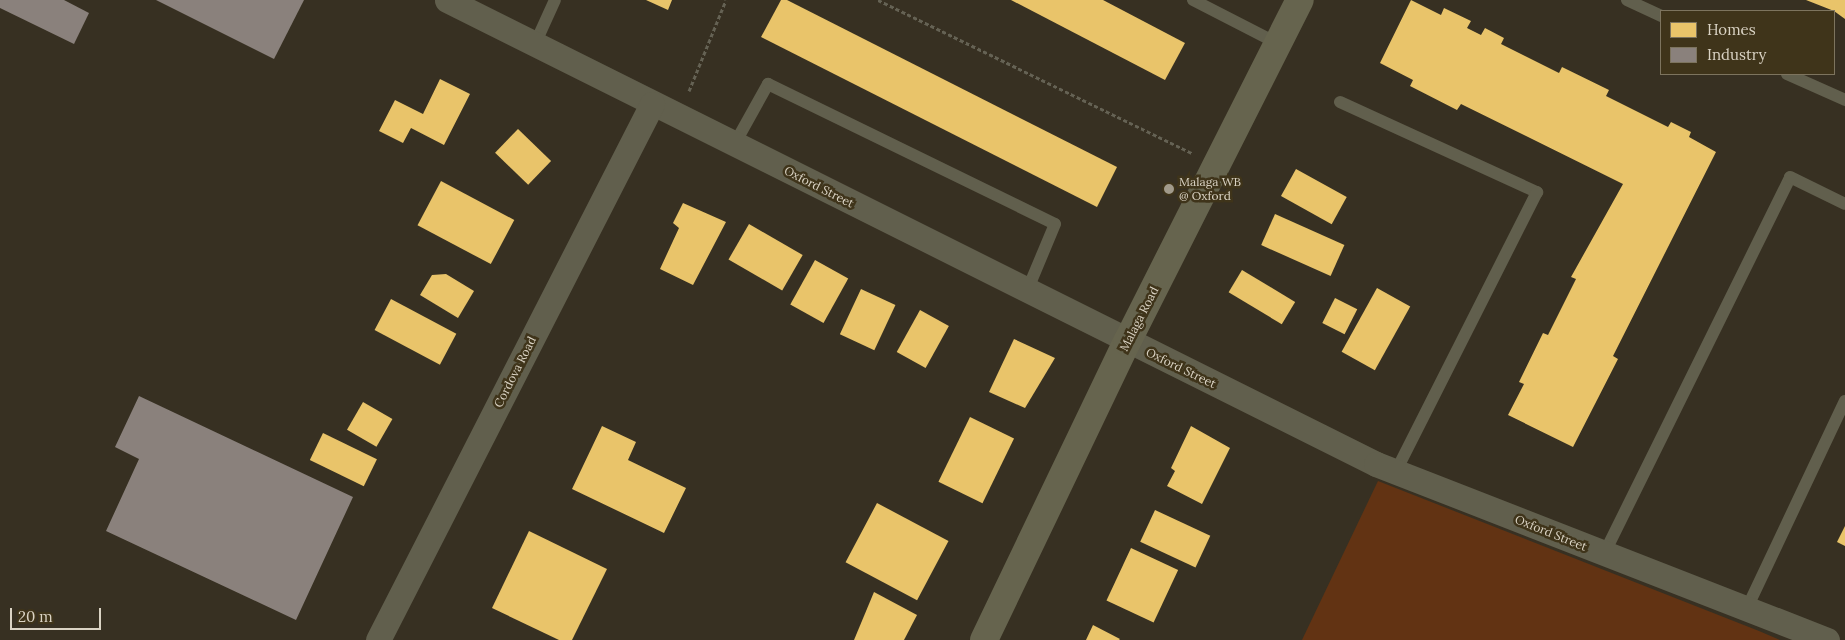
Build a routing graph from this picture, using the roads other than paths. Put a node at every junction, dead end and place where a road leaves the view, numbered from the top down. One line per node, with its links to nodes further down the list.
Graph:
1 (447, 0): 7 (street, Oxford Street)
2 (555, 0): 7 (lane)
3 (1193, 0): 8 (lane)
4 (1300, 0): 8 (street, Malaga Road)
5 (1627, 0): 6 (lane)
6 (1660, 16)
7 (534, 44): 12 (street, Oxford Street)
8 (1278, 44): 16 (street, Malaga Road)
9 (1789, 75): 10 (lane)
10 (1845, 100)
11 (1340, 102): 18 (lane)
12 (652, 104): 13 (street, Oxford Street); 21 (street, Cordova Road)
13 (734, 145): 15 (street, Oxford Street); 15 (lane)
14 (1845, 204): 19 (lane)
15 (1027, 291): 16 (street, Oxford Street)
16 (1127, 342): 18 (street, Oxford Street); 22 (street, Malaga Road)
17 (1845, 401): 20 (lane)
18 (1396, 472): 19 (street, Oxford Street)
19 (1604, 554): 20 (street, Oxford Street)
20 (1747, 608): 23 (street, Oxford Street)
21 (378, 640)
22 (984, 640)
23 (1827, 640)

